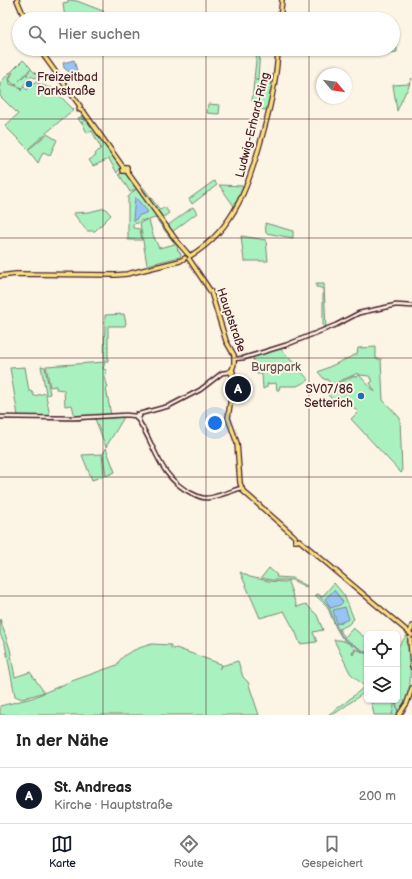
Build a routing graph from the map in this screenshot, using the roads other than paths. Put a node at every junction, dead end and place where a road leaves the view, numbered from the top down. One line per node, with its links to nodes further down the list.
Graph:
1 (17, 0): 3 (main road)
2 (282, 0): 4 (main road)
3 (22, 12)
4 (281, 12)
5 (44, 56): 7 (main road, Hauptstraße)
6 (277, 56): 7 (main road, Ludwig-Erhard-Ring)
7 (188, 257): 8 (main road, Ludwig-Erhard-Ring); 10 (main road, Hauptstraße)
8 (0, 276)
9 (412, 306): 10 (street)
10 (234, 359): 11 (main road, Hauptstraße)
11 (231, 372): 12 (street); 14 (main road, Hauptstraße)
12 (138, 416): 13 (street); 14 (street)
13 (0, 417)
14 (241, 488): 15 (main road)
15 (411, 636): 16 (main road)
16 (412, 667)
17 (412, 690): 18 (main road)
18 (399, 715)

